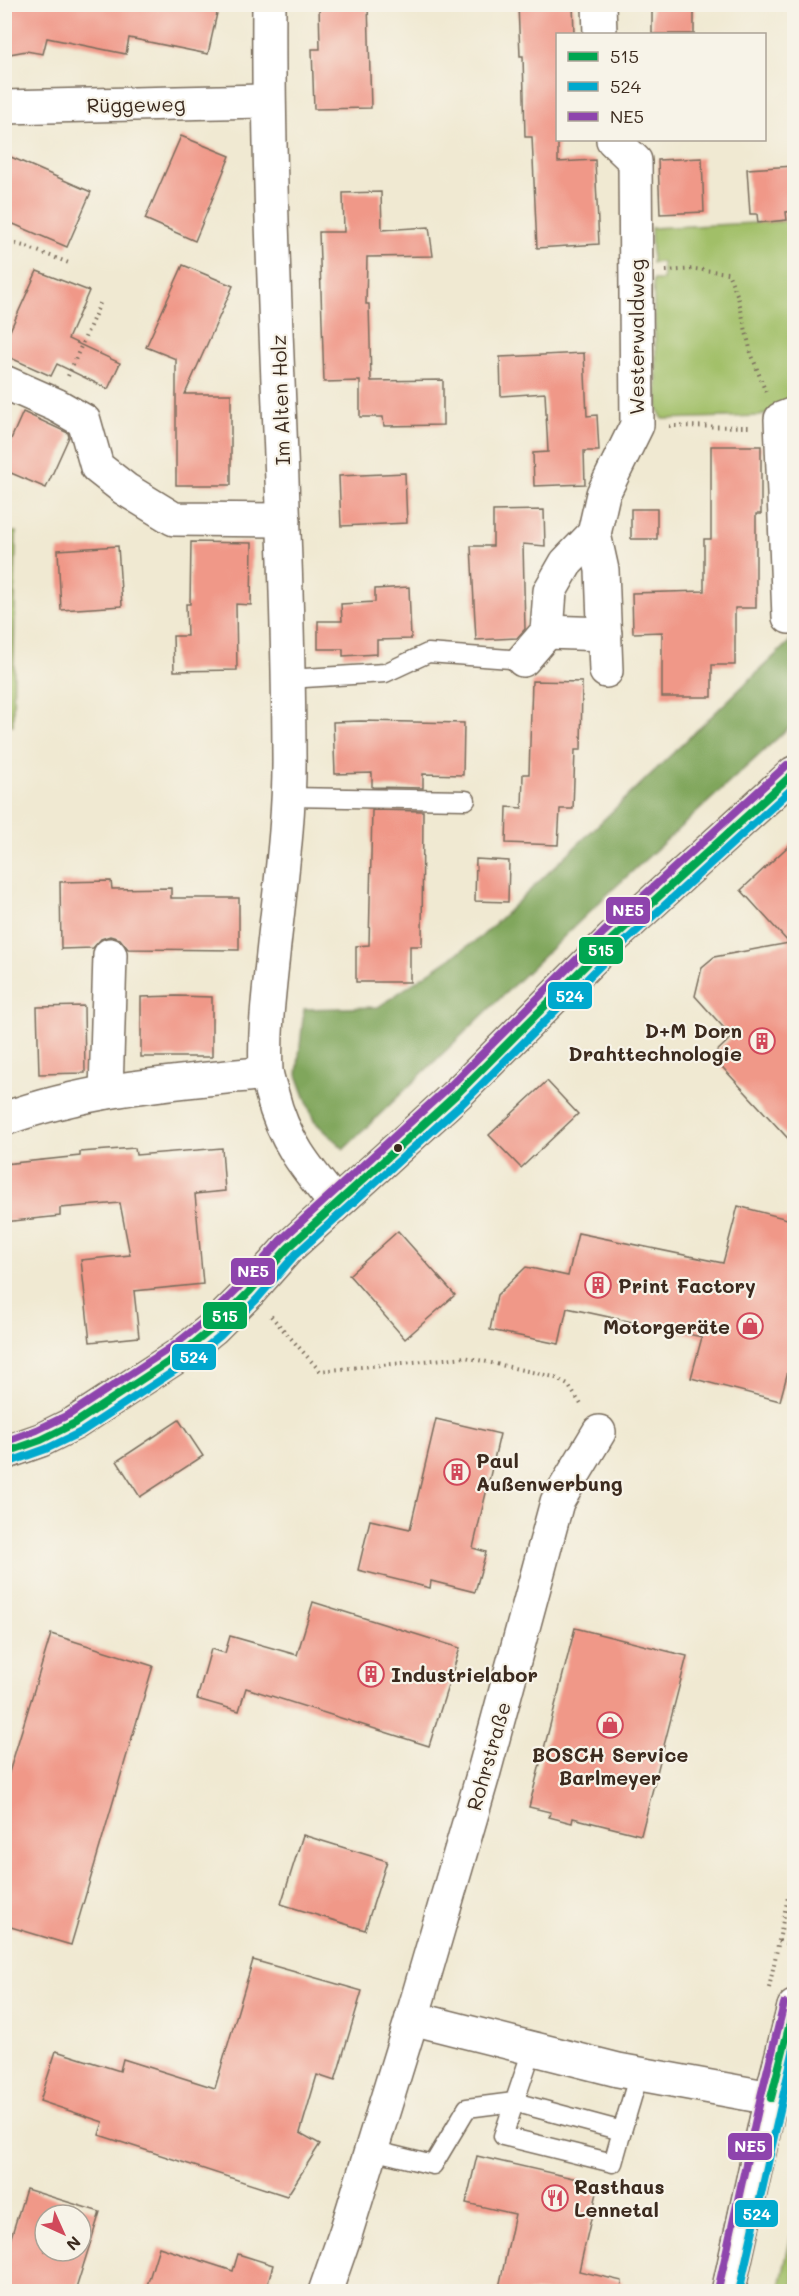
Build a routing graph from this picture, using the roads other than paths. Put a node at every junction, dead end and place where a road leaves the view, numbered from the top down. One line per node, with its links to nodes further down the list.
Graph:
1 (269, 4): 4 (street, Im Alten Holz)
2 (599, 4): 3 (street)
3 (600, 33)
4 (268, 101): 5 (street, Rüggeweg); 9 (street, Im Alten Holz)
5 (4, 107)
6 (614, 141): 10 (street, Westerwaldweg)
7 (4, 382): 9 (street)
8 (784, 418): 11 (street)
9 (284, 520): 16 (street, Im Alten Holz)
10 (594, 534): 12 (street); 13 (street, Westerwaldweg)
11 (789, 617)
12 (548, 632): 13 (street); 14 (street)
13 (605, 634): 15 (street, Westerwaldweg)
14 (523, 660): 16 (lane)
15 (606, 671)
16 (288, 678): 18 (street, Im Alten Holz)
17 (795, 773): 24 (street)
18 (288, 796): 19 (lane); 21 (street, Im Alten Holz)
19 (466, 800)
20 (110, 955): 22 (street)
21 (266, 1072): 22 (street); 24 (street, Im Alten Holz)
22 (106, 1092): 23 (street)
23 (4, 1119)
24 (336, 1204): 26 (street)
25 (599, 1432): 28 (street, Rohrstraße)
26 (4, 1453)
27 (794, 2009): 31 (street)
28 (412, 2018): 29 (street); 34 (street, Rohrstraße)
29 (532, 2050): 30 (street); 32 (lane)
30 (639, 2074): 31 (street); 33 (lane)
31 (783, 2098): 36 (street)
32 (514, 2102): 33 (lane); 33 (lane); 34 (lane)
33 (622, 2131)
34 (372, 2150): 35 (street, Rohrstraße)
35 (325, 2292)
36 (728, 2292)

